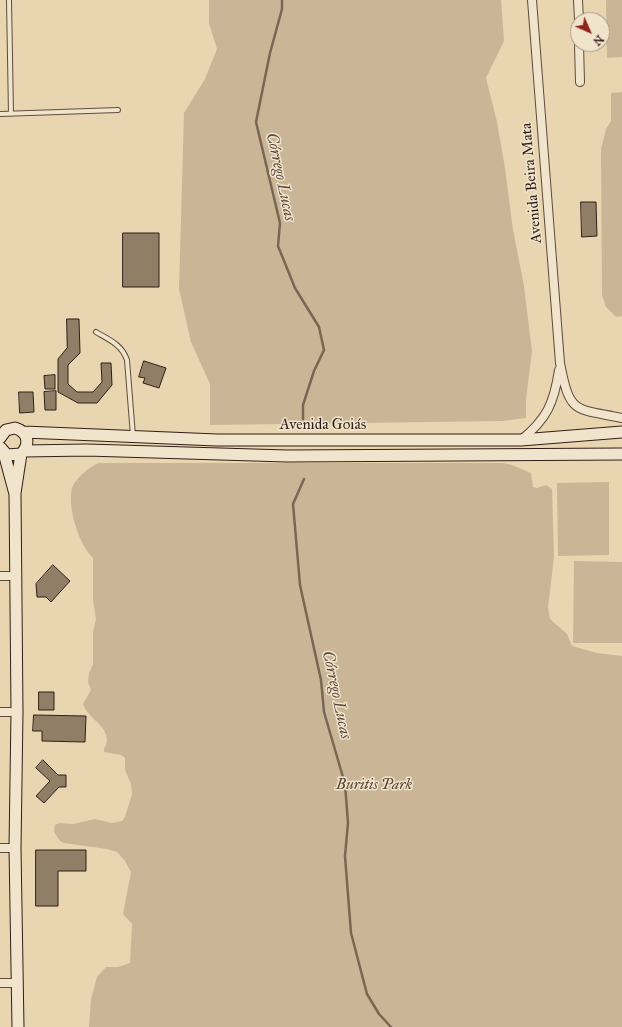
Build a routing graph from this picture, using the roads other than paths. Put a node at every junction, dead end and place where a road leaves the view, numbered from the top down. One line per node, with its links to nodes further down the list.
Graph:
1 (9, 0): 9 (lane)
2 (532, 0): 11 (street, Avenida Beira Mata)
3 (578, 0): 4 (street)
4 (578, 12)
5 (579, 52): 6 (street)
6 (580, 82)
7 (118, 110): 9 (lane)
8 (0, 114): 9 (lane)
9 (11, 114)
10 (96, 332): 15 (lane)
11 (560, 364): 12 (street, Avenida Beira Mata); 16 (street, Avenida Beira Mata)
12 (622, 418)
13 (24, 432): 15 (main road, Avenida Goiás); 17 (main road); 18 (main road)
14 (622, 432): 16 (main road, Avenida Goiás)
15 (133, 437): 16 (main road, Avenida Goiás)
16 (521, 440)
17 (1, 443): 18 (main road); 20 (main road)
18 (23, 453): 19 (main road, Avenida Goiás); 20 (main road)
19 (622, 454)
20 (15, 494): 22 (main road)
21 (0, 576): 22 (street)
22 (16, 576): 24 (main road)
23 (0, 712): 24 (street)
24 (17, 712): 26 (main road)
25 (0, 848): 26 (street)
26 (15, 848): 28 (main road)
27 (0, 983): 28 (street)
28 (18, 983): 29 (main road)
29 (18, 1027)

